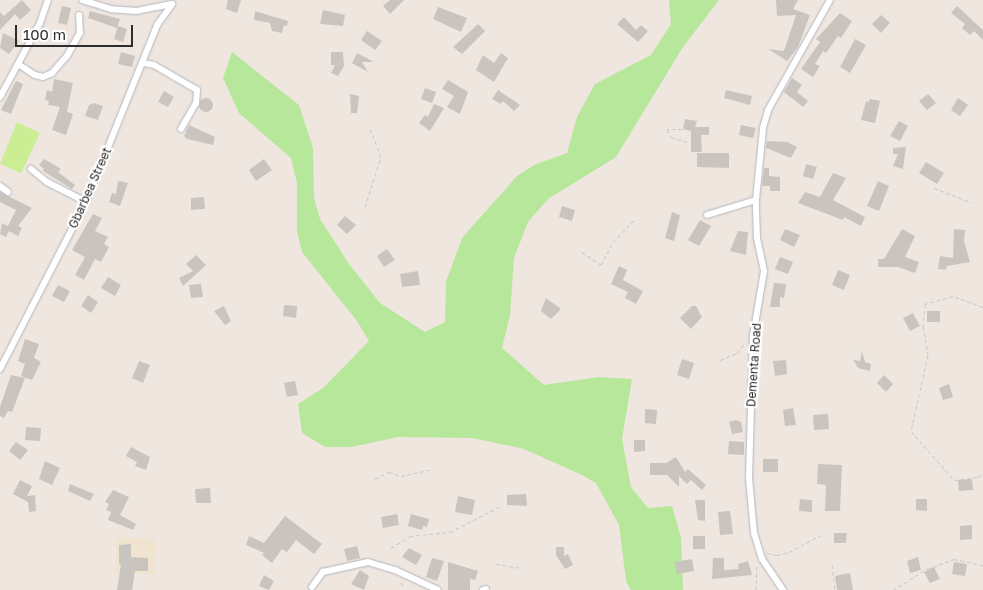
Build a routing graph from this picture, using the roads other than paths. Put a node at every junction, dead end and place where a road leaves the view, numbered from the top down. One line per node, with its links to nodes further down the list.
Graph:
1 (48, 0): 7 (street)
2 (82, 0): 4 (street, Gbarbea Street)
3 (830, 0): 13 (street, Dementa Road)
4 (174, 2): 6 (street, Gbarbea Street)
5 (79, 14): 7 (street)
6 (144, 63): 9 (street); 14 (street, Gbarbea Street)
7 (18, 64): 8 (street)
8 (0, 96)
9 (181, 129)
10 (31, 169): 14 (street)
11 (0, 186): 12 (street)
12 (8, 192)
13 (756, 200): 15 (street); 19 (street, Dementa Road)
14 (86, 202): 16 (street, Gbarbea Street)
15 (707, 215)
16 (0, 369)
17 (312, 587): 18 (street)
18 (438, 590)
19 (783, 590)

